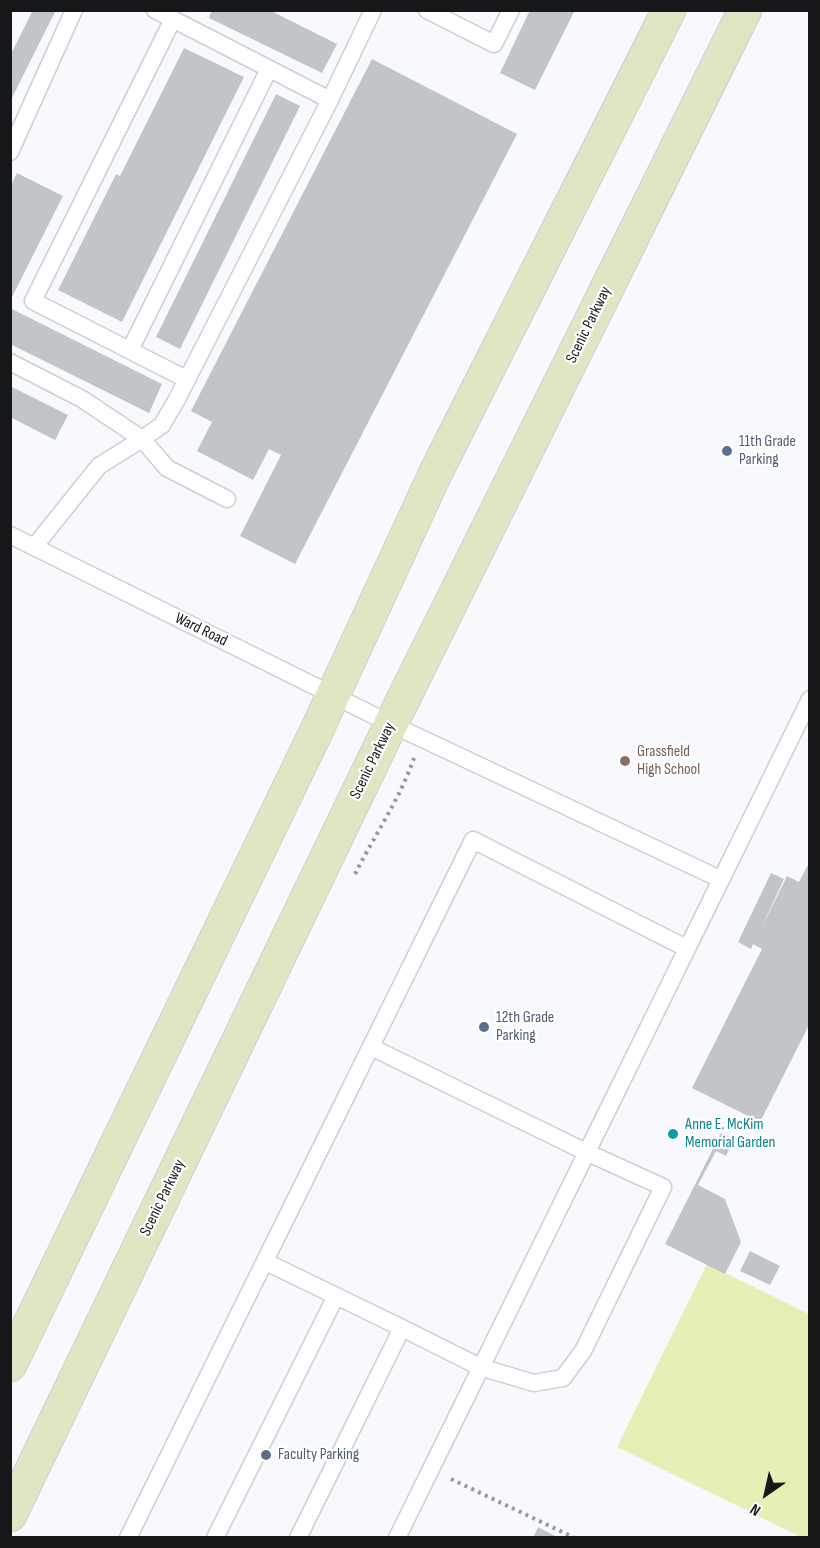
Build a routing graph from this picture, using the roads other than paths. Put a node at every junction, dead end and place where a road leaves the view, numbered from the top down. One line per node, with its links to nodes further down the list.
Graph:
1 (74, 10): 11 (lane)
2 (155, 10): 8 (lane)
3 (373, 10): 10 (lane)
4 (427, 10): 5 (lane)
5 (511, 10)
6 (669, 10): 19 (street)
7 (745, 10): 21 (street, Scenic Parkway)
8 (173, 19): 9 (lane); 12 (lane)
9 (269, 69): 10 (lane); 12 (lane)
10 (330, 100): 14 (lane)
11 (10, 152)
12 (130, 350): 14 (lane)
13 (10, 362): 15 (lane)
14 (186, 379): 15 (lane)
15 (142, 439): 16 (lane); 18 (lane)
16 (227, 499)
17 (10, 535): 18 (lane, Ward Road)
18 (34, 547): 19 (lane, Ward Road)
19 (333, 695): 21 (lane, Ward Road); 29 (street)
20 (810, 699): 22 (lane)
21 (391, 724): 22 (lane, Ward Road); 31 (street, Scenic Parkway)
22 (720, 879): 23 (lane)
23 (686, 948): 24 (lane); 25 (lane)
24 (371, 1047): 25 (lane); 26 (lane)
25 (586, 1152): 30 (lane); 30 (lane)
26 (266, 1262): 27 (lane); 32 (lane)
27 (336, 1296): 28 (lane); 33 (lane)
28 (402, 1328): 30 (lane); 34 (lane)
29 (10, 1365)
30 (480, 1367): 35 (lane)
31 (10, 1515)
32 (128, 1538)
33 (215, 1538)
34 (298, 1538)
35 (397, 1538)

